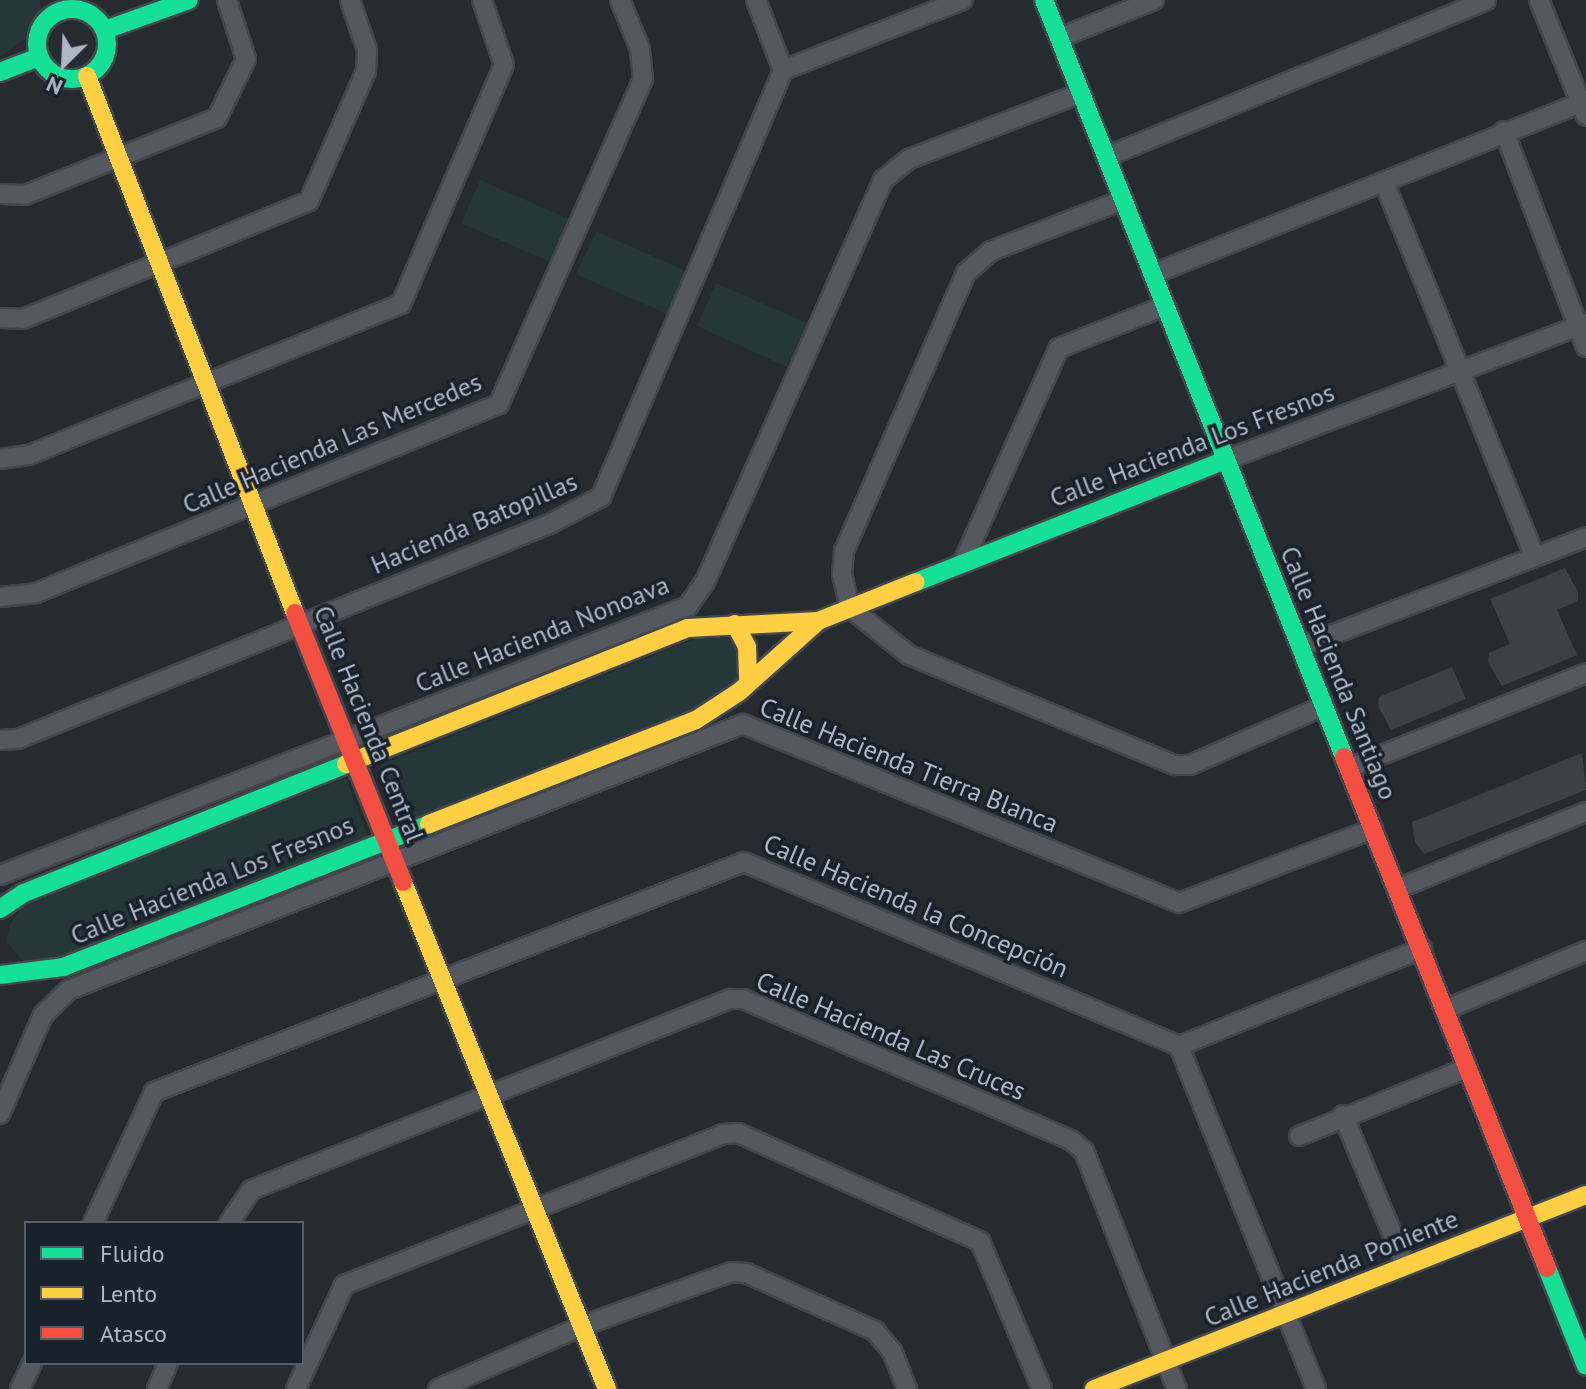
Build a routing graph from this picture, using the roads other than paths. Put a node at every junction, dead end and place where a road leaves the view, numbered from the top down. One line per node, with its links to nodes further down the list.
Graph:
1 (189, 0): 13 (street)
2 (227, 0): 23 (street)
3 (350, 0): 27 (street)
4 (482, 0): 34 (street)
5 (620, 0): 37 (street, Calle Hacienda Las Mercedes)
6 (756, 0): 16 (street)
7 (963, 0): 16 (street)
8 (1044, 0): 14 (street, Calle Hacienda Santiago)
9 (1154, 0): 14 (street)
10 (1486, 0): 22 (street)
11 (1539, 0): 20 (street)
12 (59, 5): 13 (street); 15 (street)
13 (105, 30): 18 (street)
14 (1059, 38): 19 (street, Calle Hacienda Santiago)
15 (39, 57): 17 (street); 18 (street)
16 (783, 70): 44 (street, Hacienda Batopillas)
17 (0, 72)
18 (87, 76): 23 (street, Calle Hacienda Central)
19 (1081, 93): 22 (street, Calle Hacienda Santiago); 50 (street, Calle Hacienda Nonoava)
20 (1584, 107): 21 (street)
21 (1504, 131): 24 (street); 31 (street)
22 (1106, 157): 26 (street, Calle Hacienda Santiago)
23 (116, 158): 25 (street); 27 (street, Calle Hacienda Central)
24 (1384, 182): 28 (street); 33 (street)
25 (0, 194)
26 (1123, 200): 28 (street, Calle Hacienda Santiago); 42 (street)
27 (158, 266): 30 (street); 34 (street, Calle Hacienda Central)
28 (1153, 274): 29 (street, Calle Hacienda Santiago)
29 (1165, 306): 36 (street, Calle Hacienda Santiago); 40 (street)
30 (0, 318)
31 (1582, 324): 32 (street); 33 (street, Calle Hacienda Los Fresnos)
32 (1586, 347)
33 (1459, 373): 36 (street, Calle Hacienda Los Fresnos); 39 (street)
34 (205, 381): 35 (street); 37 (street, Calle Hacienda Central)
35 (0, 459)
36 (1226, 460): 40 (street, Calle Hacienda Los Fresnos); 46 (street, Calle Hacienda Santiago)
37 (254, 504): 41 (street, Calle Hacienda Las Mercedes); 44 (street, Calle Hacienda Central)
38 (1586, 537): 39 (street)
39 (1535, 557): 46 (street)
40 (964, 560): 42 (street, Calle Hacienda Los Fresnos)
41 (0, 597)
42 (850, 608): 43 (street, Calle Hacienda Los Fresnos); 49 (street)
43 (818, 621): 45 (street, Calle Hacienda Los Fresnos); 48 (street, Calle Hacienda Los Fresnos)
44 (299, 623): 50 (street, Calle Hacienda Central); 51 (street, Hacienda Batopillas)
45 (735, 624): 48 (street); 52 (street, Calle Hacienda Los Fresnos)
46 (1300, 647): 49 (street, Calle Hacienda Santiago)
47 (1586, 673): 53 (street)
48 (748, 683): 56 (street, Calle Hacienda Los Fresnos)
49 (1324, 706): 53 (street, Calle Hacienda Santiago)
50 (348, 739): 52 (street, Calle Hacienda Central); 58 (street, Calle Hacienda Nonoava)
51 (0, 740)
52 (355, 757): 56 (street, Calle Hacienda Central); 60 (street, Calle Hacienda Los Fresnos)
53 (1349, 768): 55 (street, Calle Hacienda Santiago)
54 (1586, 812): 59 (street)
55 (1373, 829): 57 (street, Calle Hacienda Tierra Blanca); 59 (street, Calle Hacienda Santiago)
56 (388, 839): 57 (street, Calle Hacienda Central); 64 (street, Calle Hacienda Los Fresnos)
57 (396, 858): 65 (street, Calle Hacienda Central); 70 (street, Calle Hacienda Tierra Blanca)
58 (0, 875)
59 (1397, 889): 61 (street, Calle Hacienda Santiago)
60 (0, 909)
61 (1422, 949): 66 (street, Calle Hacienda Santiago); 67 (street)
62 (1586, 951): 66 (street)
63 (0, 954): 64 (street)
64 (6, 975)
65 (442, 975): 67 (street, Calle Hacienda la Concepción); 69 (street, Calle Hacienda Central); 76 (street, Calle Hacienda la Concepción)
66 (1444, 1010): 68 (street, Calle Hacienda Santiago)
67 (1179, 1046): 79 (street)
68 (1467, 1068): 71 (street); 75 (street, Calle Hacienda Santiago)
69 (489, 1093): 74 (street, Calle Hacienda Central); 77 (street, Calle Hacienda Las Cruces); 81 (street, Calle Hacienda Las Cruces)
70 (0, 1114)
71 (1343, 1115): 72 (street); 78 (street)
72 (1299, 1136)
73 (1586, 1195): 75 (street, Calle Hacienda Poniente)
74 (536, 1209): 80 (street, Calle Hacienda Central); 87 (street); 91 (street)
75 (1528, 1219): 78 (street, Calle Hacienda Poniente); 84 (street, Calle Hacienda Santiago)
76 (94, 1221)
77 (230, 1221)
78 (1405, 1265): 79 (street, Calle Hacienda Poniente)
79 (1287, 1312): 81 (street, Calle Hacienda Poniente); 94 (street)
80 (582, 1326): 88 (street); 89 (street, Calle Hacienda Central); 90 (street)
81 (1166, 1361): 92 (street, Calle Hacienda Poniente); 93 (street, Calle Hacienda Las Cruces)
82 (31, 1365): 85 (street)
83 (167, 1365): 86 (street)
84 (1586, 1366)
85 (20, 1389)
86 (157, 1389)
87 (296, 1389)
88 (438, 1389)
89 (607, 1389)
90 (907, 1389)
91 (1042, 1389)
92 (1094, 1389)
93 (1177, 1389)
94 (1316, 1389)

